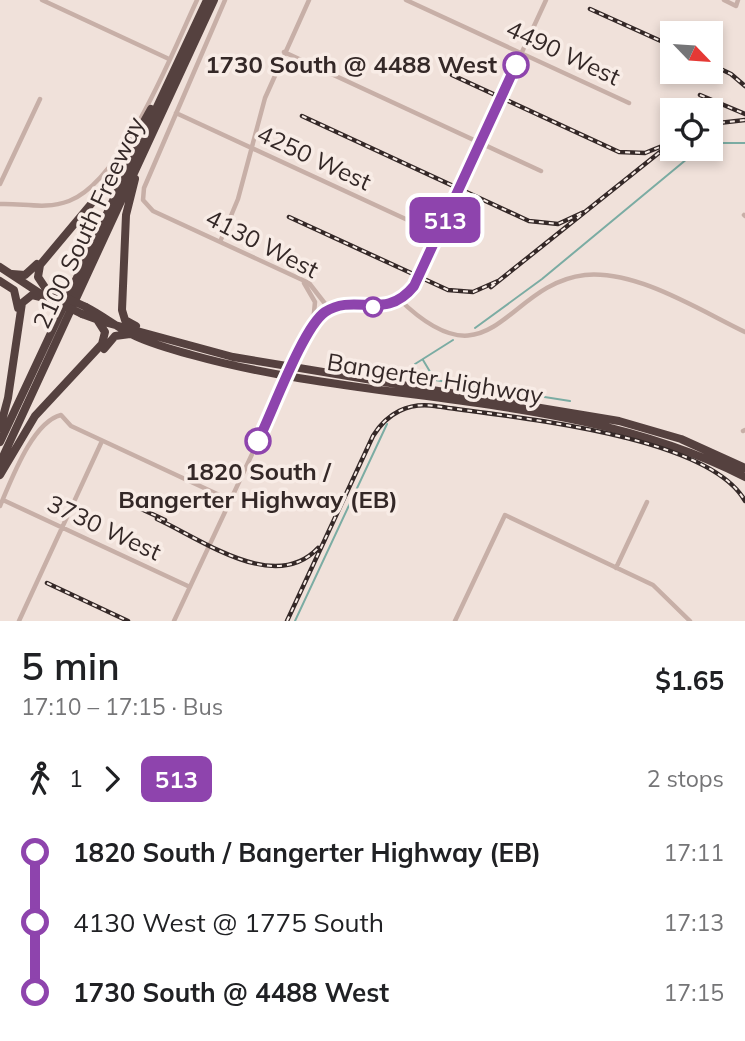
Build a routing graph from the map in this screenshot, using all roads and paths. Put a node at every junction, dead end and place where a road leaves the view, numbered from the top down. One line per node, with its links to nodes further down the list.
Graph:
1 (42, 0): 13 (street)
2 (197, 0): 13 (street)
3 (207, 0): 15 (highway, 2100 South Freeway)
4 (215, 0): 14 (highway, 2100 South Freeway)
5 (225, 0): 18 (street)
6 (309, 0): 11 (street)
7 (406, 0): 12 (street, 4490 West)
8 (546, 0): 12 (street)
9 (724, 0): 10 (street)
10 (737, 3)
11 (284, 52): 19 (street); 20 (street)
12 (522, 52): 17 (street, 4490 West); 19 (street)
13 (169, 59): 23 (street)
14 (176, 82): 31 (highway); 49 (highway, 2100 South Freeway)
15 (165, 90): 24 (highway); 48 (highway, 2100 South Freeway)
16 (40, 99): 22 (street)
17 (629, 103)
18 (176, 113): 20 (street, 4250 West); 26 (street, 4130 West)
19 (480, 143): 21 (street); 25 (street)
20 (251, 148): 25 (street, 4250 West); 26 (street)
21 (541, 172)
22 (0, 184)
23 (0, 204)
24 (72, 226): 28 (highway); 33 (highway)
25 (438, 234): 35 (street)
26 (220, 242): 30 (street, 4130 West)
27 (0, 267): 28 (highway, Bangerter Highway)
28 (12, 274): 32 (highway, Bangerter Highway)
29 (0, 278): 32 (highway, Bangerter Highway); 43 (highway)
30 (298, 278): 36 (street, 4130 West); 39 (street)
31 (123, 279): 37 (highway); 42 (highway)
32 (24, 283): 33 (highway, Bangerter Highway); 34 (highway, Bangerter Highway)
33 (46, 289): 34 (highway, Bangerter Highway)
34 (55, 297): 37 (highway, Bangerter Highway, bridge); 43 (highway)
35 (399, 299): 36 (street, 4130 West); 40 (street)
36 (330, 310): 39 (street)
37 (98, 317): 38 (highway, Bangerter Highway); 45 (highway)
38 (118, 325): 41 (highway, Bangerter Highway); 42 (highway, Bangerter Highway)
39 (312, 326): 44 (street)
40 (745, 332)
41 (132, 334): 44 (highway, Bangerter Highway); 45 (highway)
42 (151, 334): 44 (highway, Bangerter Highway)
43 (16, 337): 46 (highway)
44 (291, 371): 50 (highway, Bangerter Highway); 52 (highway, Bangerter Highway); 54 (street)
45 (75, 374): 51 (highway)
46 (0, 428)
47 (103, 441): 53 (street); 54 (street); 57 (street)
48 (0, 442)
49 (0, 463)
50 (745, 468)
51 (0, 475)
52 (745, 477)
53 (3, 500): 56 (street); 57 (street, 3730 West)
54 (230, 500): 59 (street)
55 (647, 502): 58 (street)
56 (0, 506)
57 (61, 527): 59 (street, 3730 West); 60 (street)
58 (616, 568): 62 (street); 63 (street)
59 (190, 587): 61 (street)
60 (19, 621)
61 (174, 621)
62 (455, 621)
63 (690, 621)

